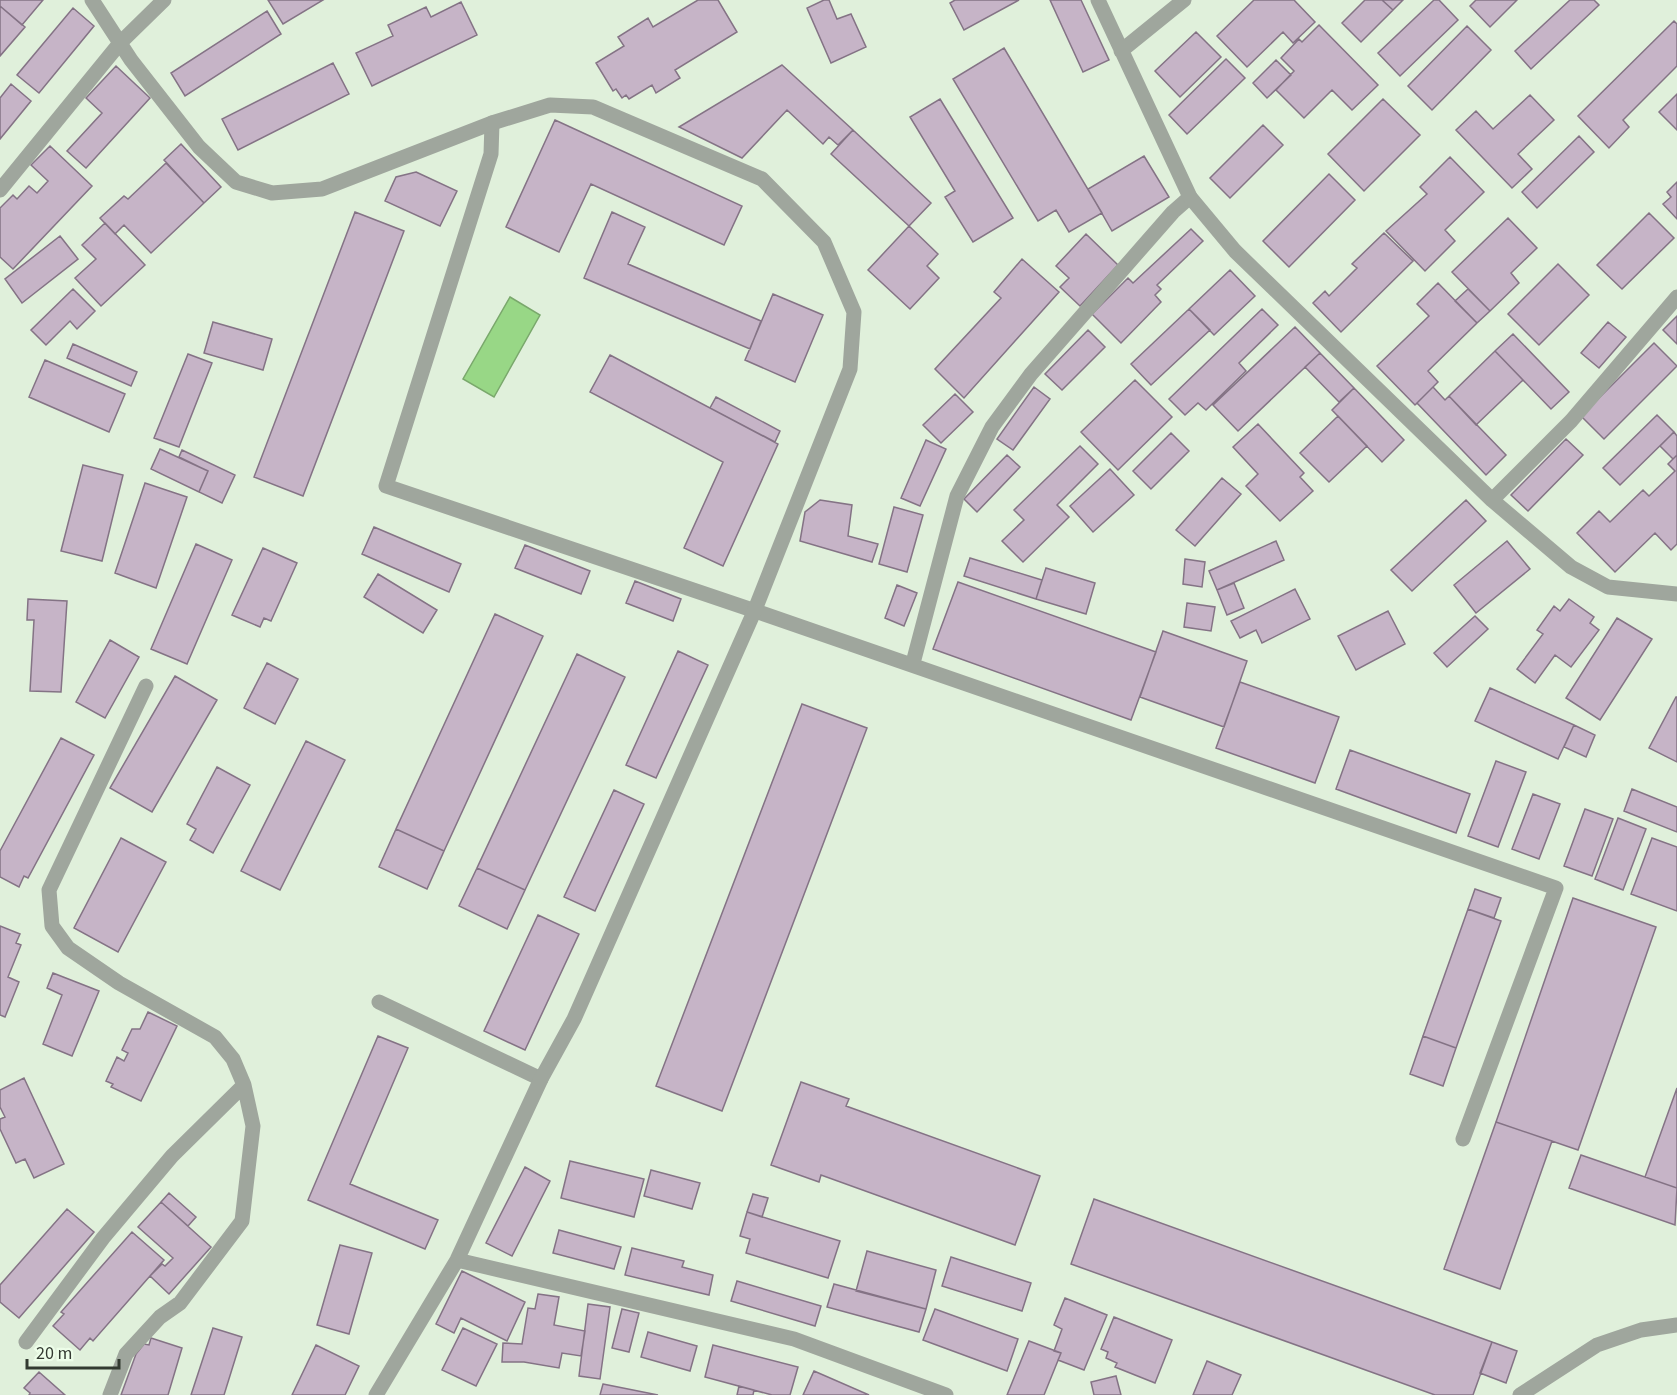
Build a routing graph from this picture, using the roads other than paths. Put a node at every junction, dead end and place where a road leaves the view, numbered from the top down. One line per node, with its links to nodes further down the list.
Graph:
1 (92, 0): 5 (street)
2 (164, 0): 5 (street)
3 (1098, 0): 6 (street)
4 (1184, 0): 6 (street)
5 (120, 43): 7 (street); 8 (street)
6 (1121, 51): 9 (street)
7 (492, 123): 13 (street); 13 (street)
8 (0, 190)
9 (1190, 197): 11 (street); 14 (street)
10 (1677, 297): 11 (street)
11 (1492, 500): 12 (street)
12 (1677, 594)
13 (753, 612): 14 (street); 17 (street)
14 (913, 663): 19 (street)
15 (146, 686): 18 (street)
16 (379, 1002): 17 (street)
17 (542, 1079): 20 (street)
18 (244, 1085): 22 (street); 23 (street)
19 (1463, 1139)
20 (457, 1260): 24 (street); 25 (street)
21 (1677, 1325): 26 (street)
22 (26, 1342)
23 (110, 1395)
24 (375, 1395)
25 (946, 1395)
26 (1520, 1395)

